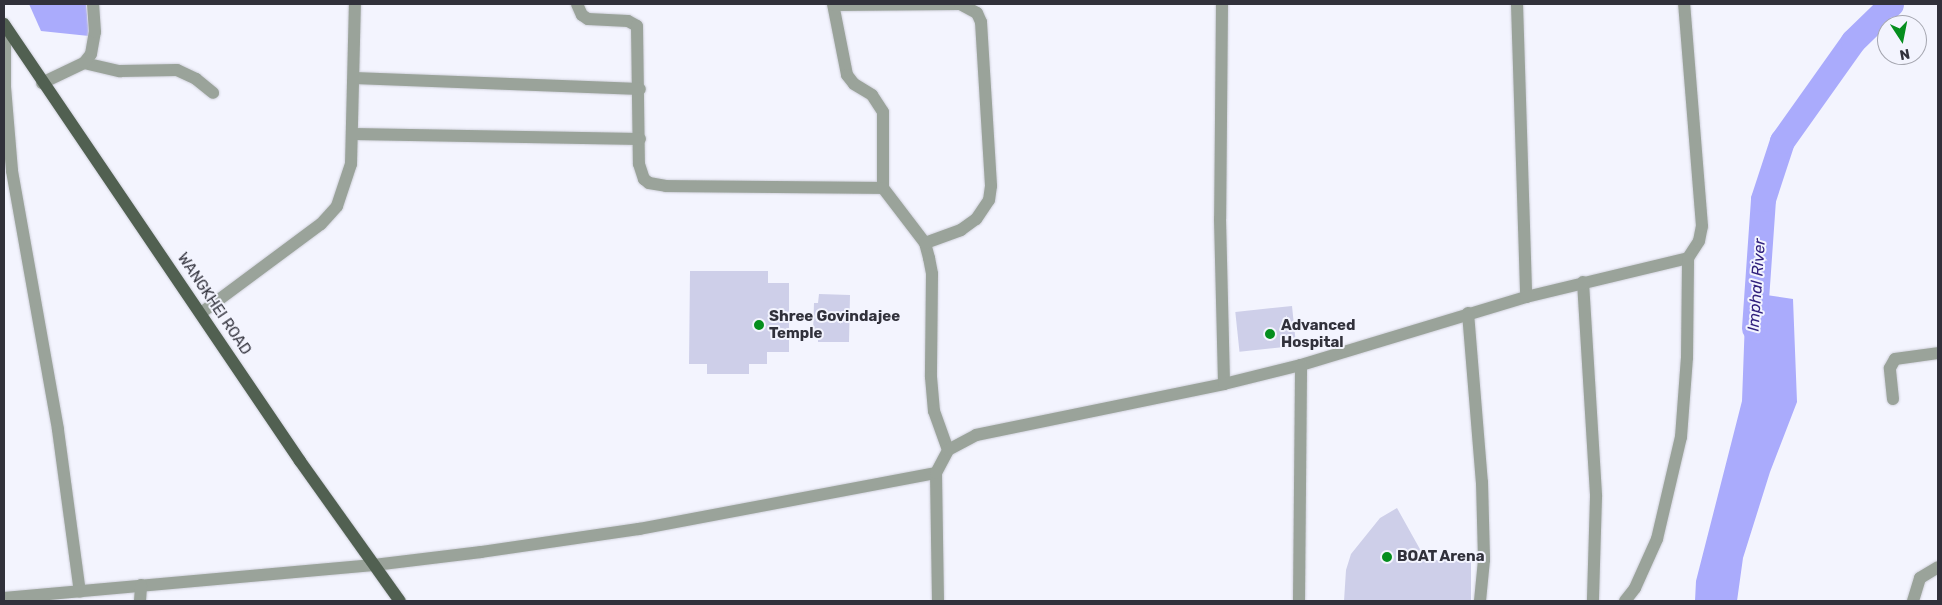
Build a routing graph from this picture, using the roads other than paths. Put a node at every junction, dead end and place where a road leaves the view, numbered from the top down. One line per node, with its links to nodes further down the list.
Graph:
1 (93, 4): 9 (street)
2 (355, 4): 10 (street)
3 (577, 4): 12 (street)
4 (833, 4): 17 (street); 18 (street)
5 (1222, 4): 26 (street)
6 (1517, 4): 21 (street)
7 (1684, 4): 19 (street)
8 (4, 25): 11 (main road, WANGKHEI ROAD); 16 (street)
9 (84, 63): 11 (street); 13 (street)
10 (354, 78): 12 (street); 14 (street)
11 (42, 83): 22 (main road, WANGKHEI ROAD)
12 (640, 89): 15 (street)
13 (213, 93)
14 (353, 134): 15 (street); 22 (street)
15 (640, 139): 17 (street)
16 (8, 172): 33 (street)
17 (883, 188): 18 (street)
18 (924, 243): 28 (street)
19 (1688, 258): 20 (street); 41 (street)
20 (1583, 282): 21 (street); 40 (street)
21 (1526, 297): 23 (street)
22 (201, 313): 30 (main road, WANGKHEI ROAD)
23 (1468, 313): 25 (street); 39 (street)
24 (1938, 353): 27 (street)
25 (1301, 365): 26 (street); 38 (street)
26 (1224, 384): 28 (street)
27 (1893, 399)
28 (948, 450): 29 (street)
29 (936, 474): 30 (street); 37 (street)
30 (374, 565): 32 (street); 36 (main road, WANGKHEI ROAD)
31 (1938, 567): 42 (street)
32 (141, 585): 33 (street); 35 (street)
33 (80, 592): 34 (street)
34 (4, 598)
35 (140, 601)
36 (400, 601)
37 (938, 601)
38 (1299, 601)
39 (1480, 601)
40 (1593, 601)
41 (1625, 601)
42 (1913, 601)

